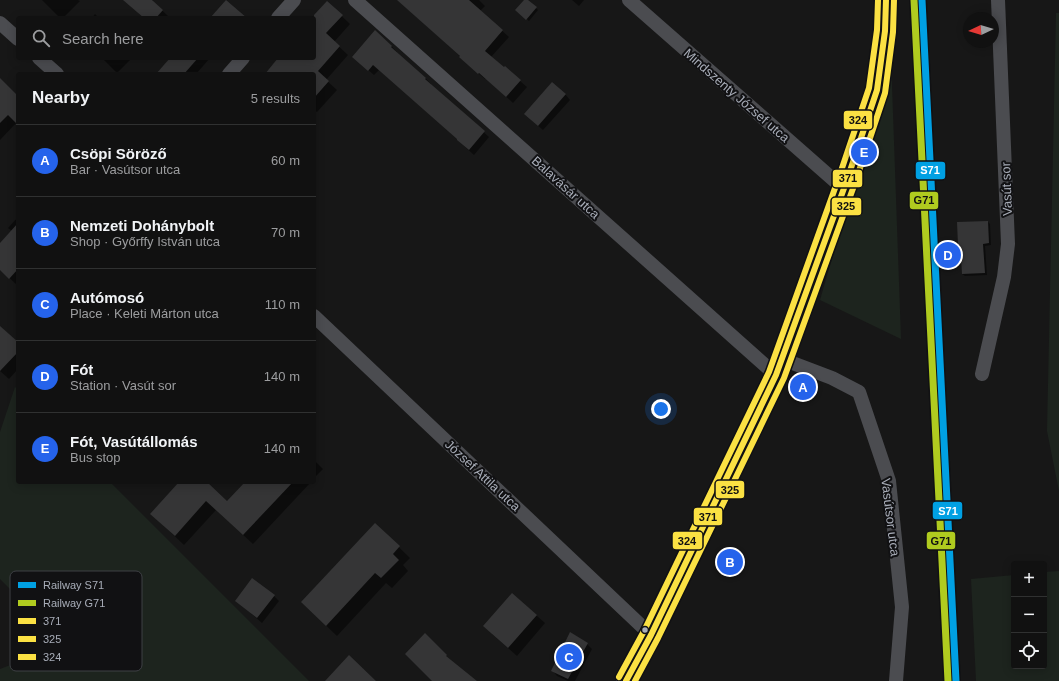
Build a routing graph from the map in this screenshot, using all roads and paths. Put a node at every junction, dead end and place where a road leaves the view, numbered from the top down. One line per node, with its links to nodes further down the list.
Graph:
1 (294, 0): 6 (street)
2 (356, 0): 15 (street, Balavásár utca)
3 (629, 0): 13 (street, Mindszenty József utca)
4 (886, 0): 13 (main road)
5 (998, 0): 16 (street, Vasút sor)
6 (280, 16)
7 (0, 23): 8 (street)
8 (16, 37)
9 (41, 60): 11 (street)
10 (241, 60): 12 (street)
11 (55, 72)
12 (231, 72)
13 (844, 189): 15 (main road)
14 (316, 318): 17 (street, József Attila utca)
15 (779, 367): 17 (main road); 19 (street, Vasútsor utca)
16 (982, 374)
17 (651, 635): 18 (main road)
18 (626, 681)
19 (896, 681)

